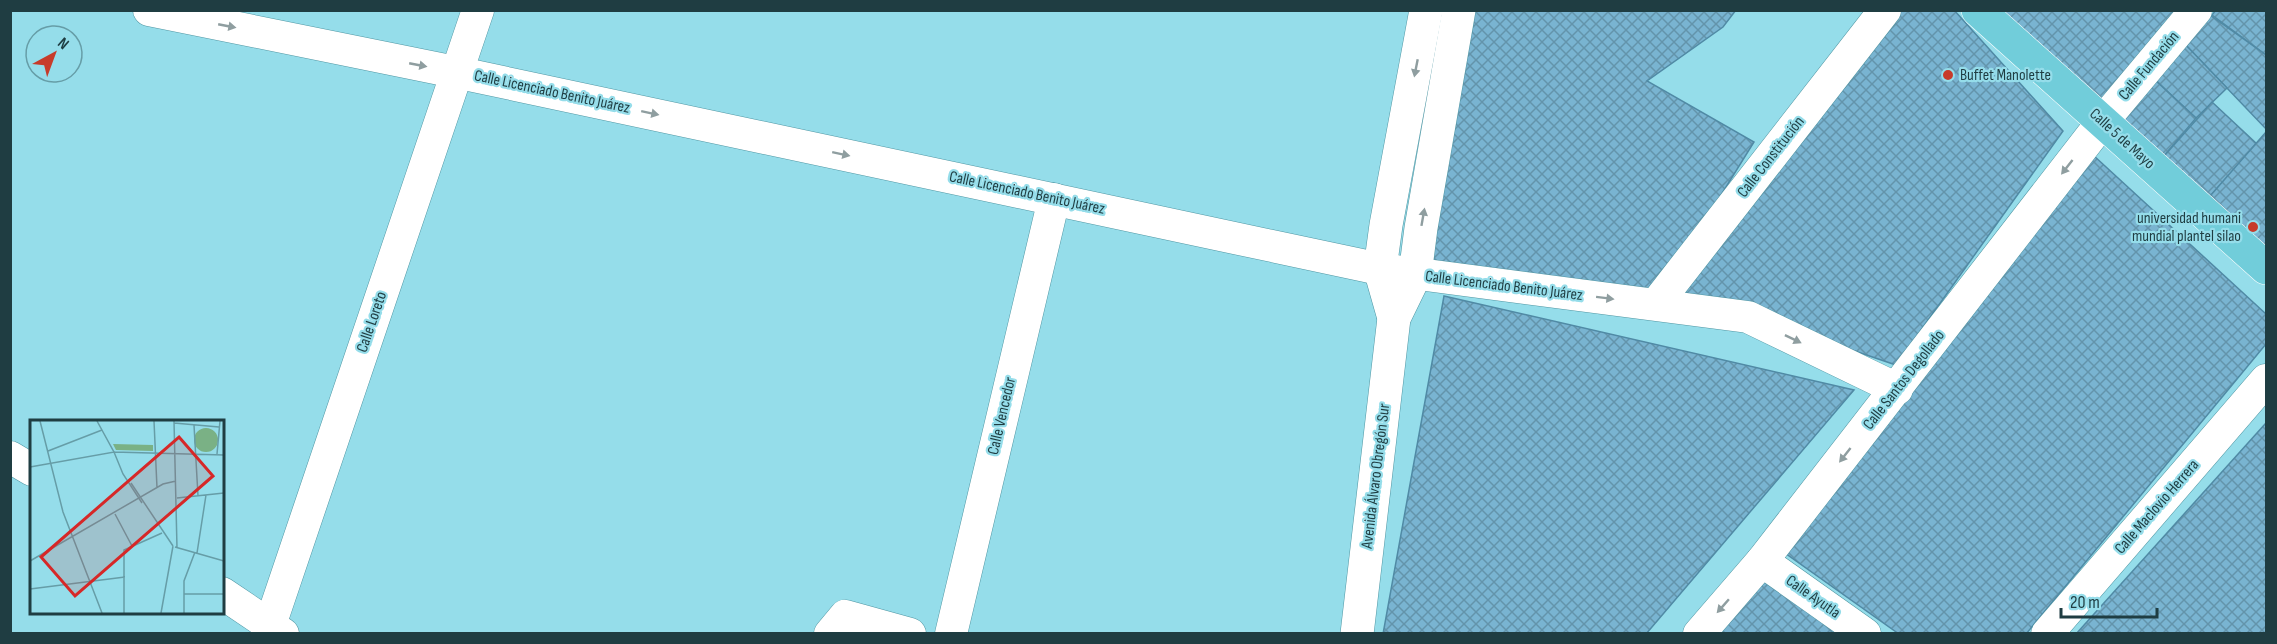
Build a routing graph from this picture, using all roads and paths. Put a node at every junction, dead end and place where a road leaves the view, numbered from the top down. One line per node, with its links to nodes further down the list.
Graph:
1 (149, 10): 8 (street, Calle Licenciado Benito Juárez, one-way to 8)
2 (478, 10): 8 (street, Calle Loreto)
3 (1426, 10): 12 (street, Avenida Álvaro Obregón Sur, one-way to 12)
4 (1459, 10): 13 (street, Avenida Álvaro Obregón Sur, one-way to 4)
5 (1886, 10): 14 (street, Calle Constitución)
6 (1978, 10): 9 (main road, Calle 5 de Mayo)
7 (2196, 10): 9 (street, Calle Fundación)
8 (455, 72): 10 (street, Calle Licenciado Benito Juárez, one-way to 10); 22 (street, Calle Loreto)
9 (2103, 121): 11 (main road, Calle 5 de Mayo); 17 (street, Calle Santos Degollado, one-way to 17)
10 (1054, 199): 12 (street, Calle Licenciado Benito Juárez); 25 (street, Calle Vencedor)
11 (2266, 268)
12 (1380, 269): 13 (street, Calle Licenciado Benito Juárez); 15 (street, Avenida Álvaro Obregón Sur)
13 (1415, 275): 14 (street, Calle Licenciado Benito Juárez, one-way to 14); 15 (street, Avenida Álvaro Obregón Sur)
14 (1656, 304): 17 (street, Calle Licenciado Benito Juárez, one-way to 17)
15 (1394, 318): 26 (street, Avenida Álvaro Obregón Sur)
16 (2266, 380): 29 (street, Calle Maclovio Herrera)
17 (1897, 389): 20 (street, Calle Santos Degollado, one-way to 20)
18 (10, 456): 19 (street)
19 (30, 469)
20 (1762, 561): 27 (street, Calle Santos Degollado, one-way to 27); 28 (street, Calle Ayutla)
21 (224, 594): 22 (street)
22 (273, 630)
23 (830, 633): 24 (street)
24 (910, 633)
25 (951, 633)
26 (1358, 633)
27 (1699, 633)
28 (1865, 633)
29 (2047, 633)

